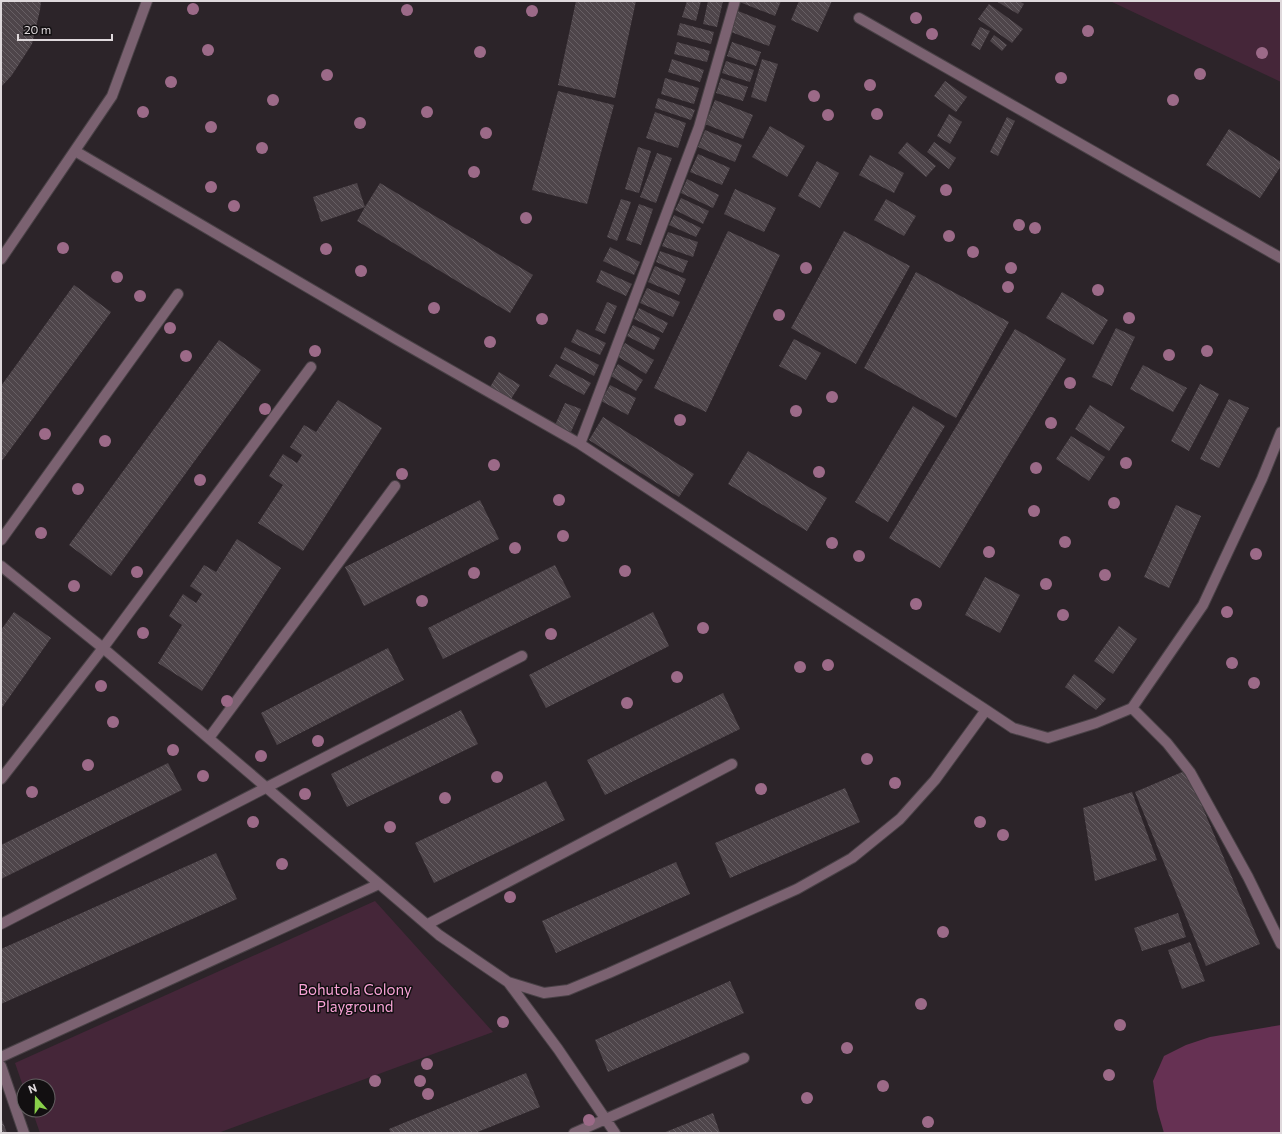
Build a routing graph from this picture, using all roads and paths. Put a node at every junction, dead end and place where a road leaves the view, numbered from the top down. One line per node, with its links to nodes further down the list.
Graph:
1 (147, 1): 4 (street)
2 (735, 1): 10 (street)
3 (859, 18): 5 (street)
4 (75, 151): 6 (street); 10 (street)
5 (1281, 258)
6 (1, 259)
7 (178, 294): 12 (street)
8 (311, 367): 14 (street)
9 (1281, 432): 16 (street)
10 (580, 444): 17 (street)
11 (395, 486): 18 (street)
12 (1, 540)
13 (1, 566): 14 (street)
14 (102, 648): 18 (street); 20 (street)
15 (522, 656): 21 (street)
16 (1132, 708): 17 (street); 25 (street)
17 (986, 710): 26 (street)
18 (209, 738): 21 (street)
19 (732, 764): 24 (street)
20 (1, 779)
21 (266, 786): 22 (street); 23 (street)
22 (379, 884): 24 (street); 27 (street)
23 (1, 924)
24 (428, 924): 26 (street)
25 (1281, 944)
26 (508, 982): 30 (street)
27 (1, 1057)
28 (744, 1058): 30 (street)
29 (1, 1066): 31 (street)
30 (606, 1119): 32 (street); 33 (street)
31 (24, 1133)
32 (574, 1133)
33 (615, 1133)

